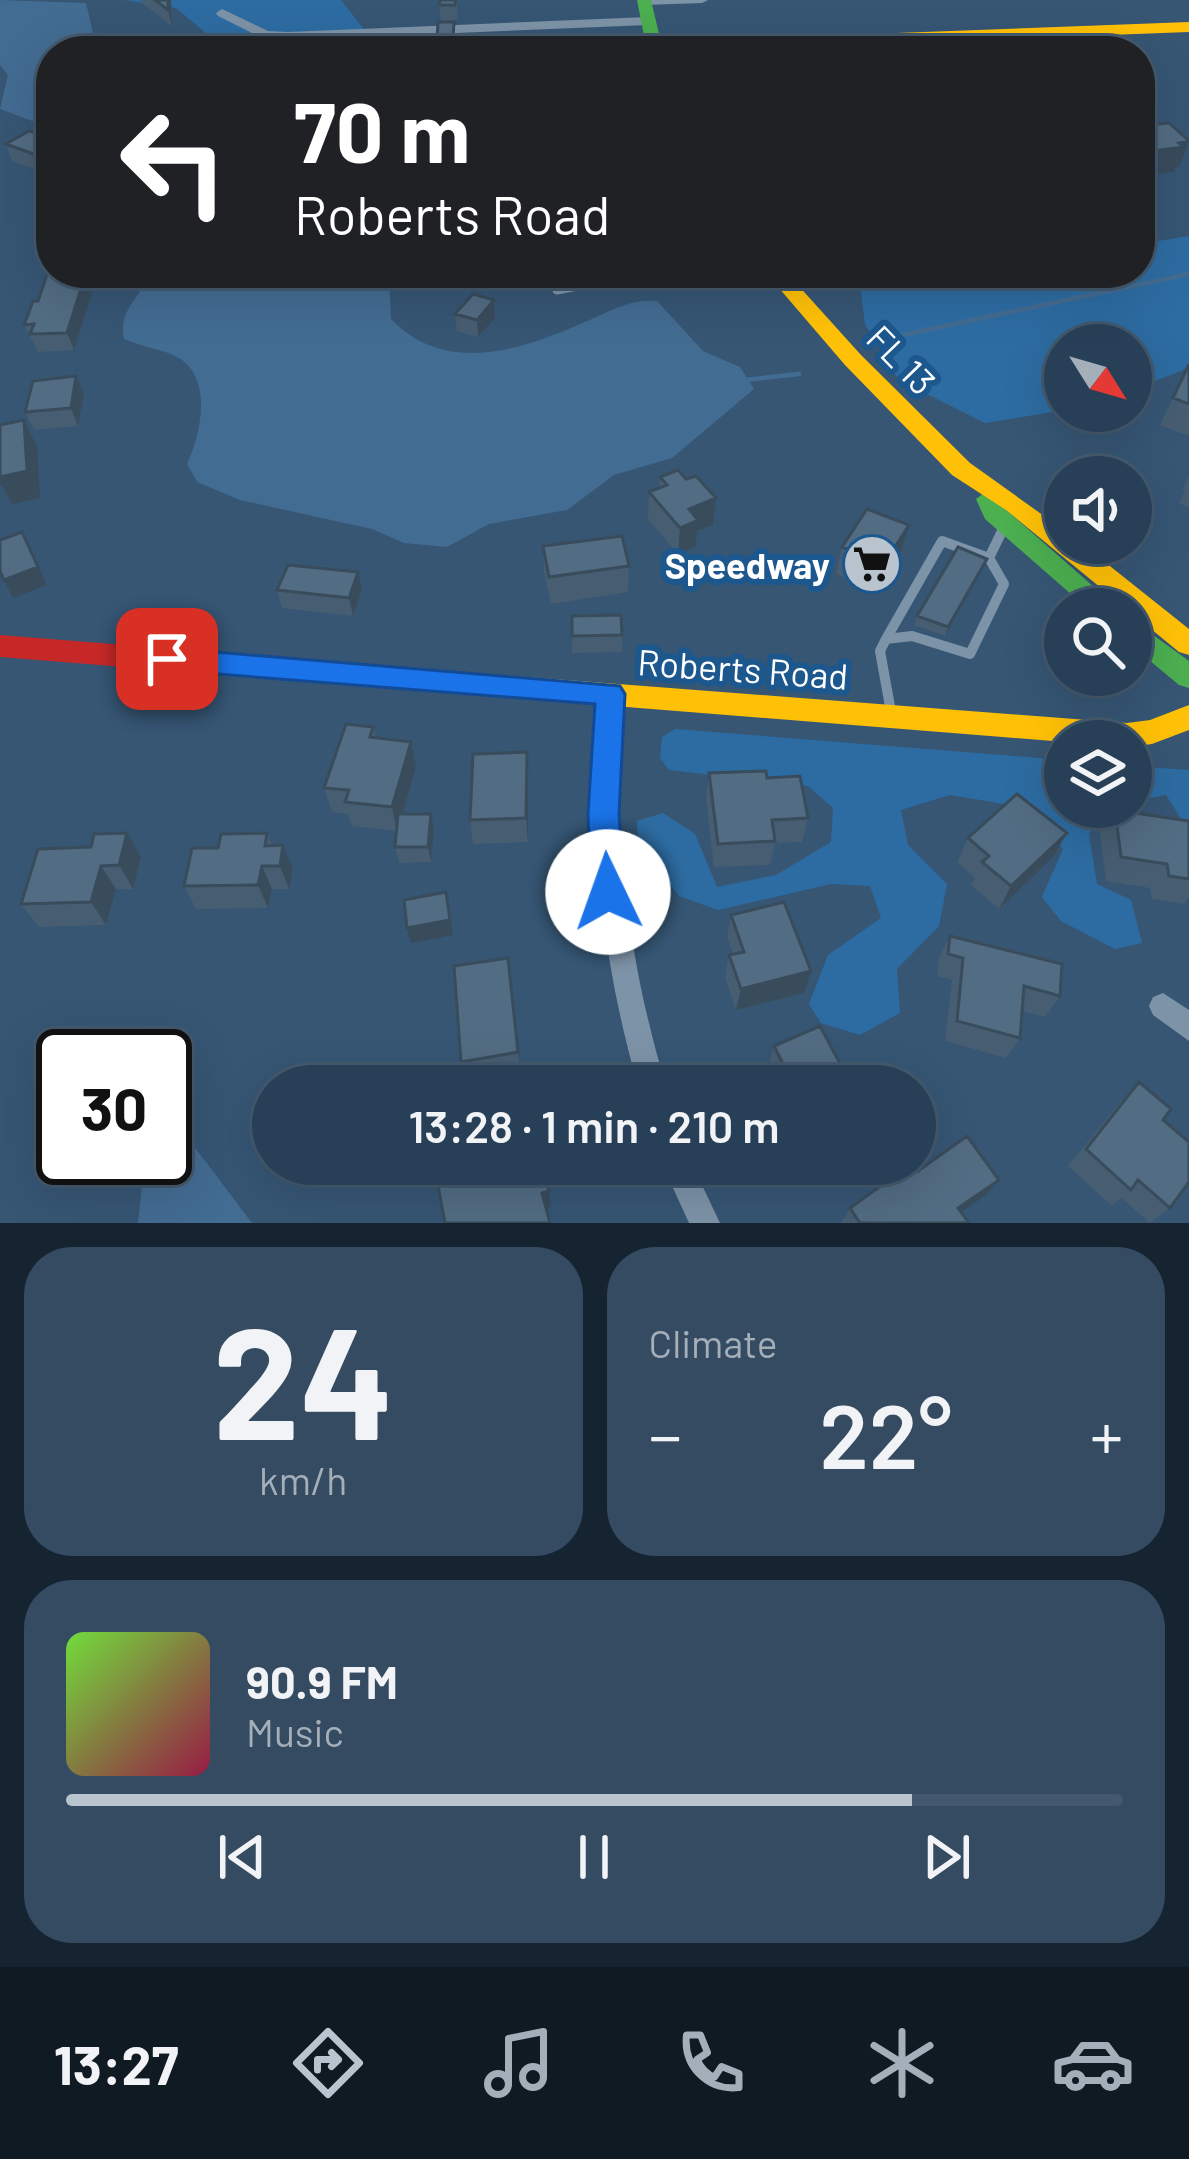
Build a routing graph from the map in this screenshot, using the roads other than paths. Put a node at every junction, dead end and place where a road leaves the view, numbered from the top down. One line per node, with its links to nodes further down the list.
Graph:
1 (702, 0): 3 (street)
2 (222, 13): 3 (street)
3 (649, 24): 5 (main road)
4 (1189, 27): 6 (main road)
5 (765, 36)
6 (1058, 36)
7 (567, 288): 9 (lane)
8 (790, 288): 10 (main road, FL 13)
9 (557, 290)
10 (984, 488): 11 (main road); 15 (main road)
11 (1006, 524): 12 (lane); 13 (main road)
12 (989, 558): 14 (lane); 14 (lane)
13 (1081, 588)
14 (886, 639): 20 (lane)
15 (1189, 644)
16 (0, 646): 19 (main road, Roberts Road)
17 (1152, 646): 18 (main road)
18 (1189, 677)
19 (610, 694): 20 (main road, Roberts Road); 24 (street)
20 (891, 716): 21 (main road, Roberts Road)
21 (1189, 717)
22 (1163, 1006): 23 (street)
23 (1189, 1028)
24 (646, 1065)
25 (687, 1185): 26 (street)
26 (705, 1223)

